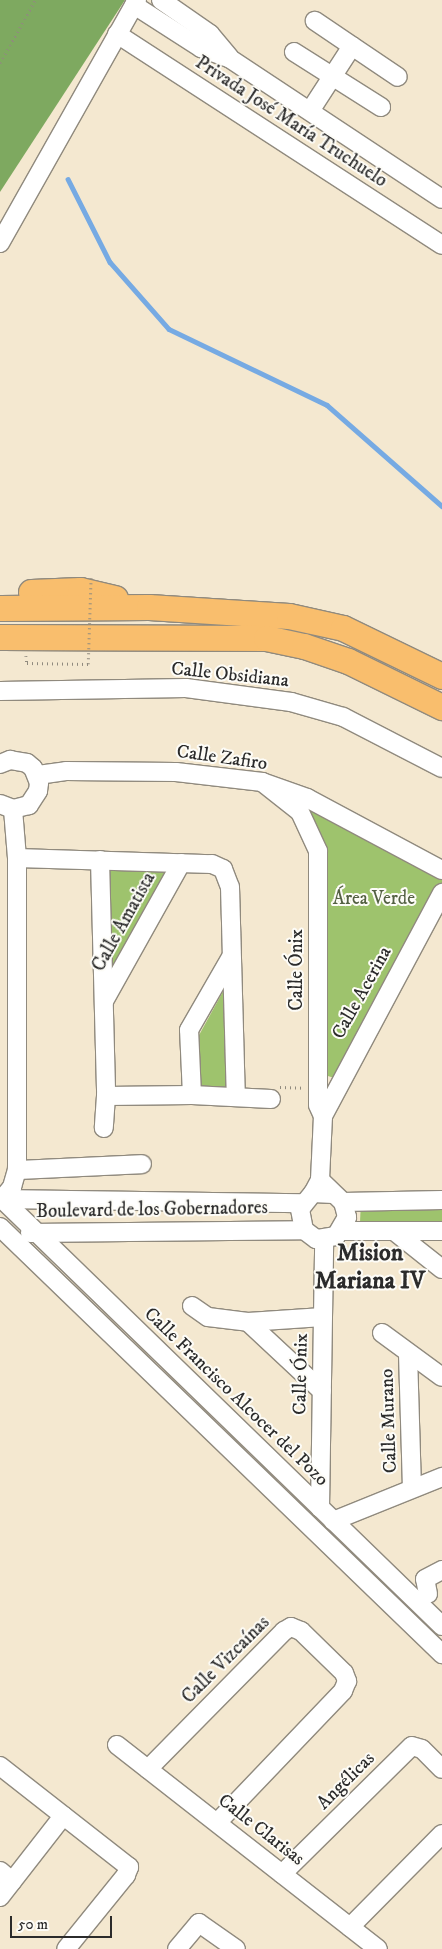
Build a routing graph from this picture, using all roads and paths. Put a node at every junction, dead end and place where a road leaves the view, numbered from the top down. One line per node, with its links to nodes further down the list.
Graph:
1 (36, 0): 9 (path)
2 (161, 0): 8 (street)
3 (135, 2): 5 (street); 8 (street)
4 (315, 21): 6 (street)
5 (117, 34): 15 (street); 16 (street, Privada José María Truchuelo)
6 (352, 46): 10 (street); 11 (street)
7 (294, 52): 11 (street)
8 (229, 58): 13 (street)
9 (0, 63)
10 (398, 76)
11 (332, 77): 12 (street); 13 (street)
12 (381, 107)
13 (310, 111): 14 (street)
14 (442, 199)
15 (0, 243)
16 (442, 245)
17 (91, 574): 23 (path, bridge)
18 (0, 592): 19 (highway)
19 (149, 607): 20 (highway); 25 (highway)
20 (0, 608)
21 (147, 635): 22 (highway); 23 (highway); 27 (highway)
22 (0, 637)
23 (25, 649): 24 (highway)
24 (0, 650)
25 (442, 676)
26 (0, 691): 29 (street, Calle Obsidiana)
27 (442, 707)
28 (0, 764): 30 (street)
29 (442, 768)
30 (38, 775): 31 (street, Calle Zafiro); 32 (street)
31 (262, 782): 36 (street, Calle Zafiro); 40 (street, Calle Ónix)
32 (7, 807): 33 (street)
33 (17, 858): 34 (street, Calle Amatista); 49 (street)
34 (100, 860): 35 (street, Calle Amatista); 39 (street, Calle Amatista)
35 (181, 863): 38 (street, Calle Amatista); 39 (street, Calle Amatista)
36 (442, 870)
37 (442, 893): 41 (street, Calle Acerina)
38 (231, 957): 42 (street); 44 (street, Calle Amatista)
39 (104, 1002): 43 (street, Calle Amatista)
40 (318, 1082): 41 (street); 45 (path); 46 (street, Calle Ónix)
41 (338, 1085): 46 (street, Calle Acerina)
42 (192, 1095): 43 (street); 44 (street)
43 (106, 1096): 47 (street, Calle Amatista)
44 (236, 1096): 45 (street)
45 (271, 1099)
46 (323, 1116): 50 (street, Calle Ónix)
47 (104, 1128)
48 (142, 1164): 49 (street)
49 (17, 1170): 52 (street)
50 (312, 1192): 51 (street); 52 (street, Boulevard de los Gobernadores); 54 (street)
51 (338, 1198): 53 (street); 56 (street)
52 (1, 1199): 59 (street, Calle Francisco Alcocer del Pozo)
53 (442, 1200)
54 (304, 1230): 59 (street, Boulevard de los Gobernadores); 60 (street)
55 (2, 1231): 59 (street, Boulevard de los Gobernadores); 76 (street)
56 (342, 1231): 57 (street); 60 (street)
57 (394, 1231): 58 (street); 61 (street)
58 (442, 1231)
59 (36, 1233): 71 (street, Calle Francisco Alcocer del Pozo)
60 (324, 1240): 63 (street, Calle Ónix)
61 (442, 1269)
62 (192, 1306): 64 (street)
63 (323, 1317): 64 (street); 68 (street, Calle Ónix)
64 (248, 1322): 68 (street)
65 (382, 1333): 66 (street, Calle Murano)
66 (408, 1354): 67 (street, Calle Murano); 70 (street, Calle Murano)
67 (442, 1377)
68 (322, 1391): 71 (street, Calle Ónix)
69 (442, 1477): 70 (street)
70 (412, 1487): 72 (street)
71 (320, 1508): 72 (street, Calle Francisco Alcocer del Pozo)
72 (333, 1521): 75 (street, Calle Francisco Alcocer del Pozo)
73 (442, 1570): 74 (street)
74 (428, 1594)
75 (442, 1626)
76 (442, 1654)
77 (117, 1745): 79 (street, Calle Clarisas)
78 (0, 1766): 81 (street)
79 (148, 1769): 82 (street, Calle Clarisas); 82 (street, Calle Vizcaínas)
80 (442, 1769): 84 (street, Angélicas)
81 (63, 1816): 85 (street); 88 (street)
82 (217, 1823): 84 (street, Calle Clarisas)
83 (442, 1834): 87 (street)
84 (282, 1874): 87 (street, Calle Clarisas)
85 (6, 1876): 86 (street)
86 (0, 1897)
87 (350, 1927): 91 (street, Calle Clarisas)
88 (66, 1949)
89 (177, 1949): 90 (street)
90 (236, 1949)
91 (378, 1949)

